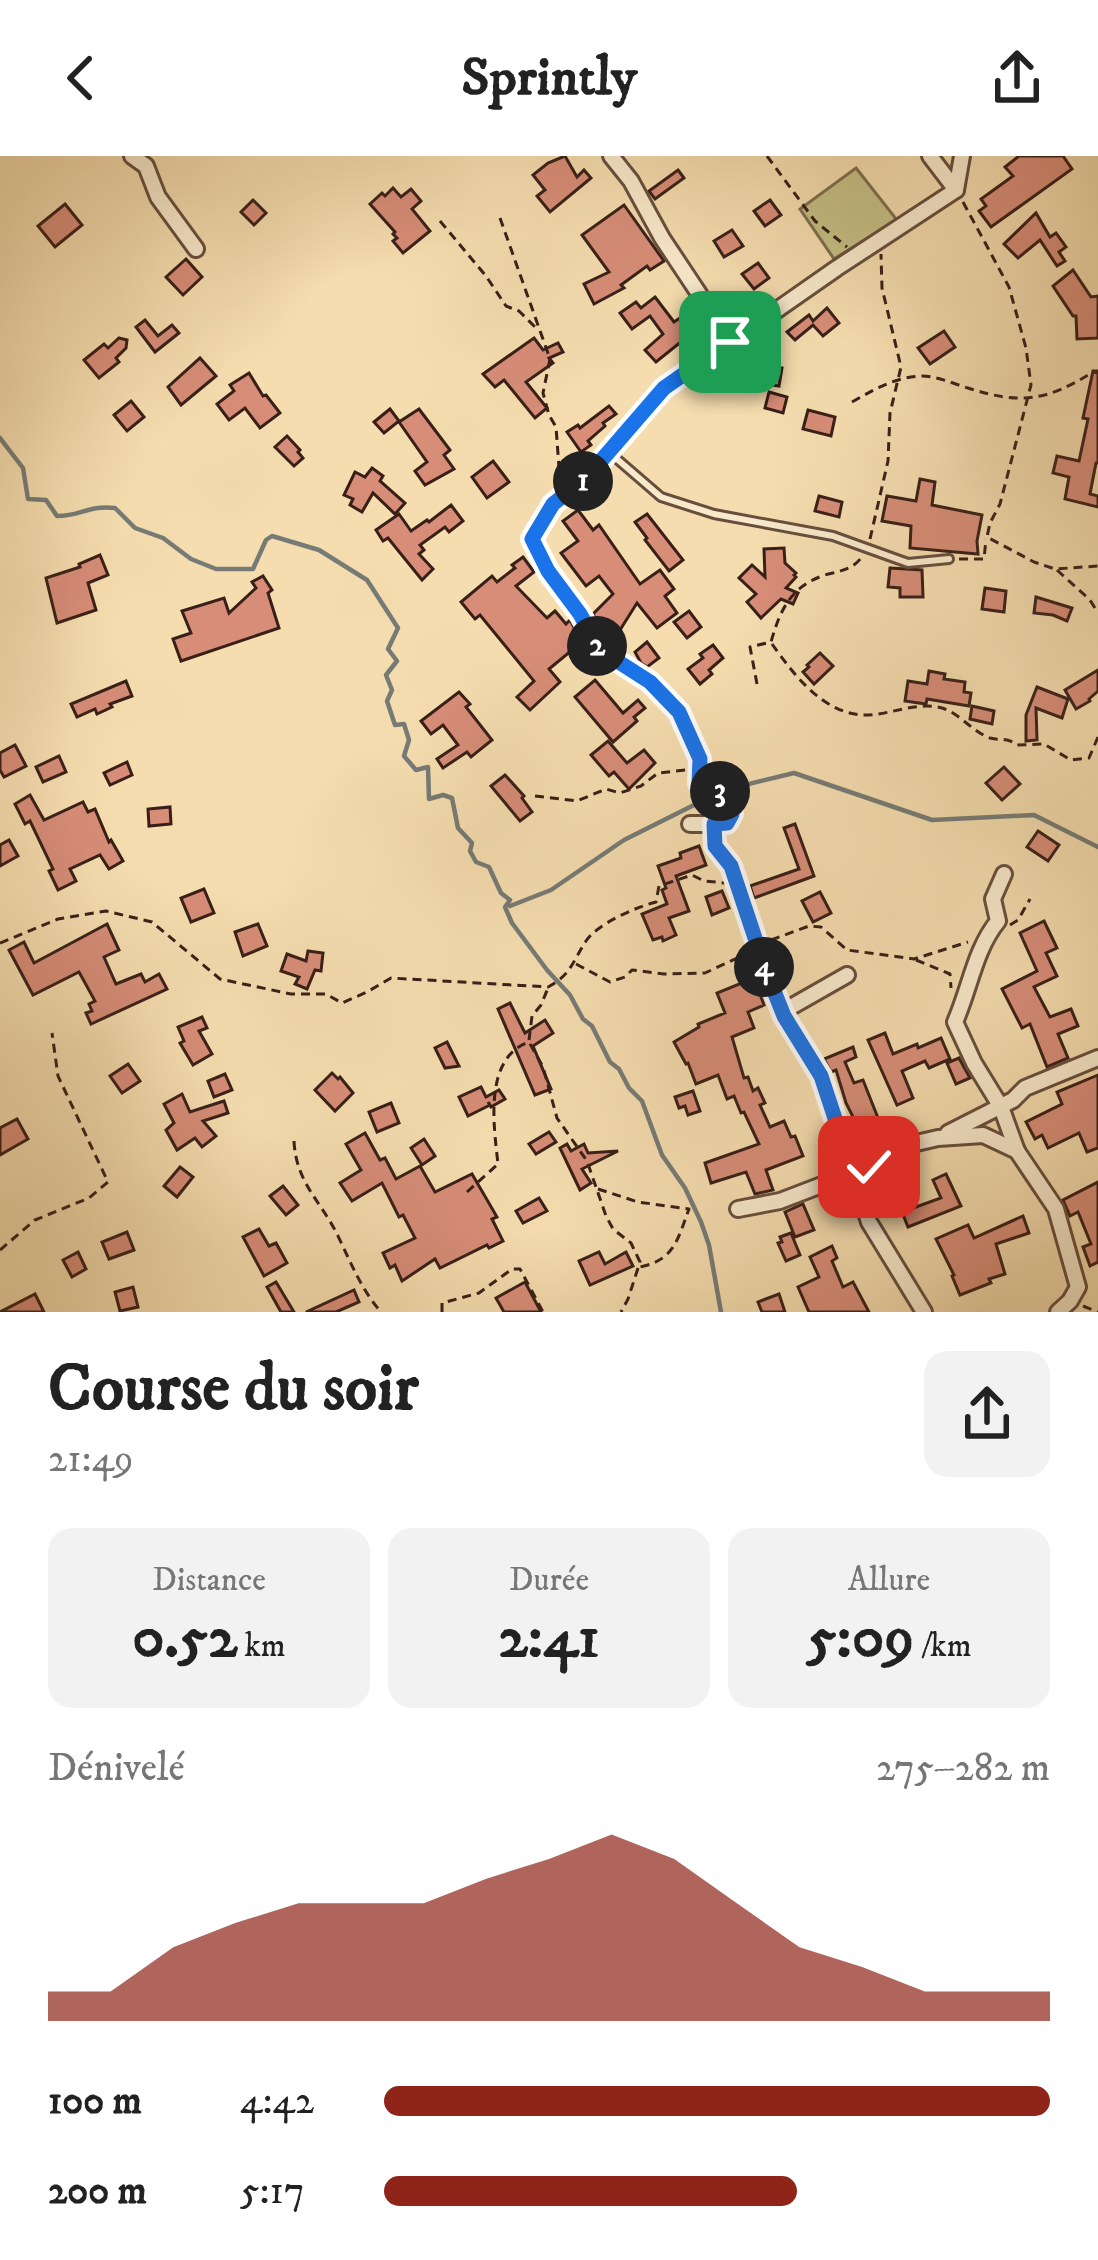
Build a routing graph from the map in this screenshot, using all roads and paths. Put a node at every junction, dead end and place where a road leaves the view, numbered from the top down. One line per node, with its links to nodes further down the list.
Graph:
1 (131, 156): 10 (street)
2 (611, 156): 13 (street)
3 (767, 156): 11 (path)
4 (930, 156): 6 (street)
5 (962, 156): 6 (street)
6 (956, 190): 9 (street); 16 (path)
7 (500, 218): 12 (path)
8 (440, 221): 12 (path)
9 (880, 240): 11 (street); 15 (path)
10 (196, 249)
11 (858, 255): 13 (street)
12 (540, 330): 19 (path)
13 (730, 342): 18 (street)
14 (1098, 373): 16 (path)
15 (898, 379): 16 (path); 17 (path)
16 (1026, 400): 20 (path)
17 (852, 401)
18 (610, 453): 19 (street); 21 (lane)
19 (557, 501): 27 (street)
20 (987, 537): 21 (path); 23 (path)
21 (949, 559)
22 (1098, 566): 23 (path)
23 (1055, 569): 24 (path)
24 (1098, 614)
25 (770, 642): 26 (path)
26 (1098, 737)
27 (699, 783): 28 (path); 30 (path)
28 (535, 796)
29 (690, 824): 30 (street)
30 (714, 824): 32 (street)
31 (1004, 874): 34 (street)
32 (739, 884): 36 (street); 38 (path)
33 (1030, 899): 34 (path)
34 (985, 938): 37 (path); 42 (street)
35 (0, 943): 40 (path)
36 (758, 947): 37 (path); 38 (path); 41 (street)
37 (914, 959): 42 (path)
38 (574, 963): 40 (path)
39 (848, 975): 41 (street)
40 (548, 987): 44 (path)
41 (782, 1012): 50 (street)
42 (955, 1022): 46 (street)
43 (52, 1033): 54 (path)
44 (529, 1042): 51 (path); 52 (path)
45 (1098, 1058): 46 (street)
46 (1001, 1107): 47 (street); 49 (street)
47 (938, 1138): 49 (street); 50 (street)
48 (294, 1141): 56 (path)
49 (1017, 1151): 61 (street)
50 (853, 1173): 53 (street); 60 (street)
51 (597, 1189): 55 (path); 55 (path)
52 (467, 1192)
53 (738, 1209)
54 (0, 1250)
55 (638, 1268): 59 (path)
56 (381, 1312)
57 (442, 1312): 58 (path)
58 (543, 1312)
59 (621, 1312)
60 (924, 1312)
61 (1058, 1312)

